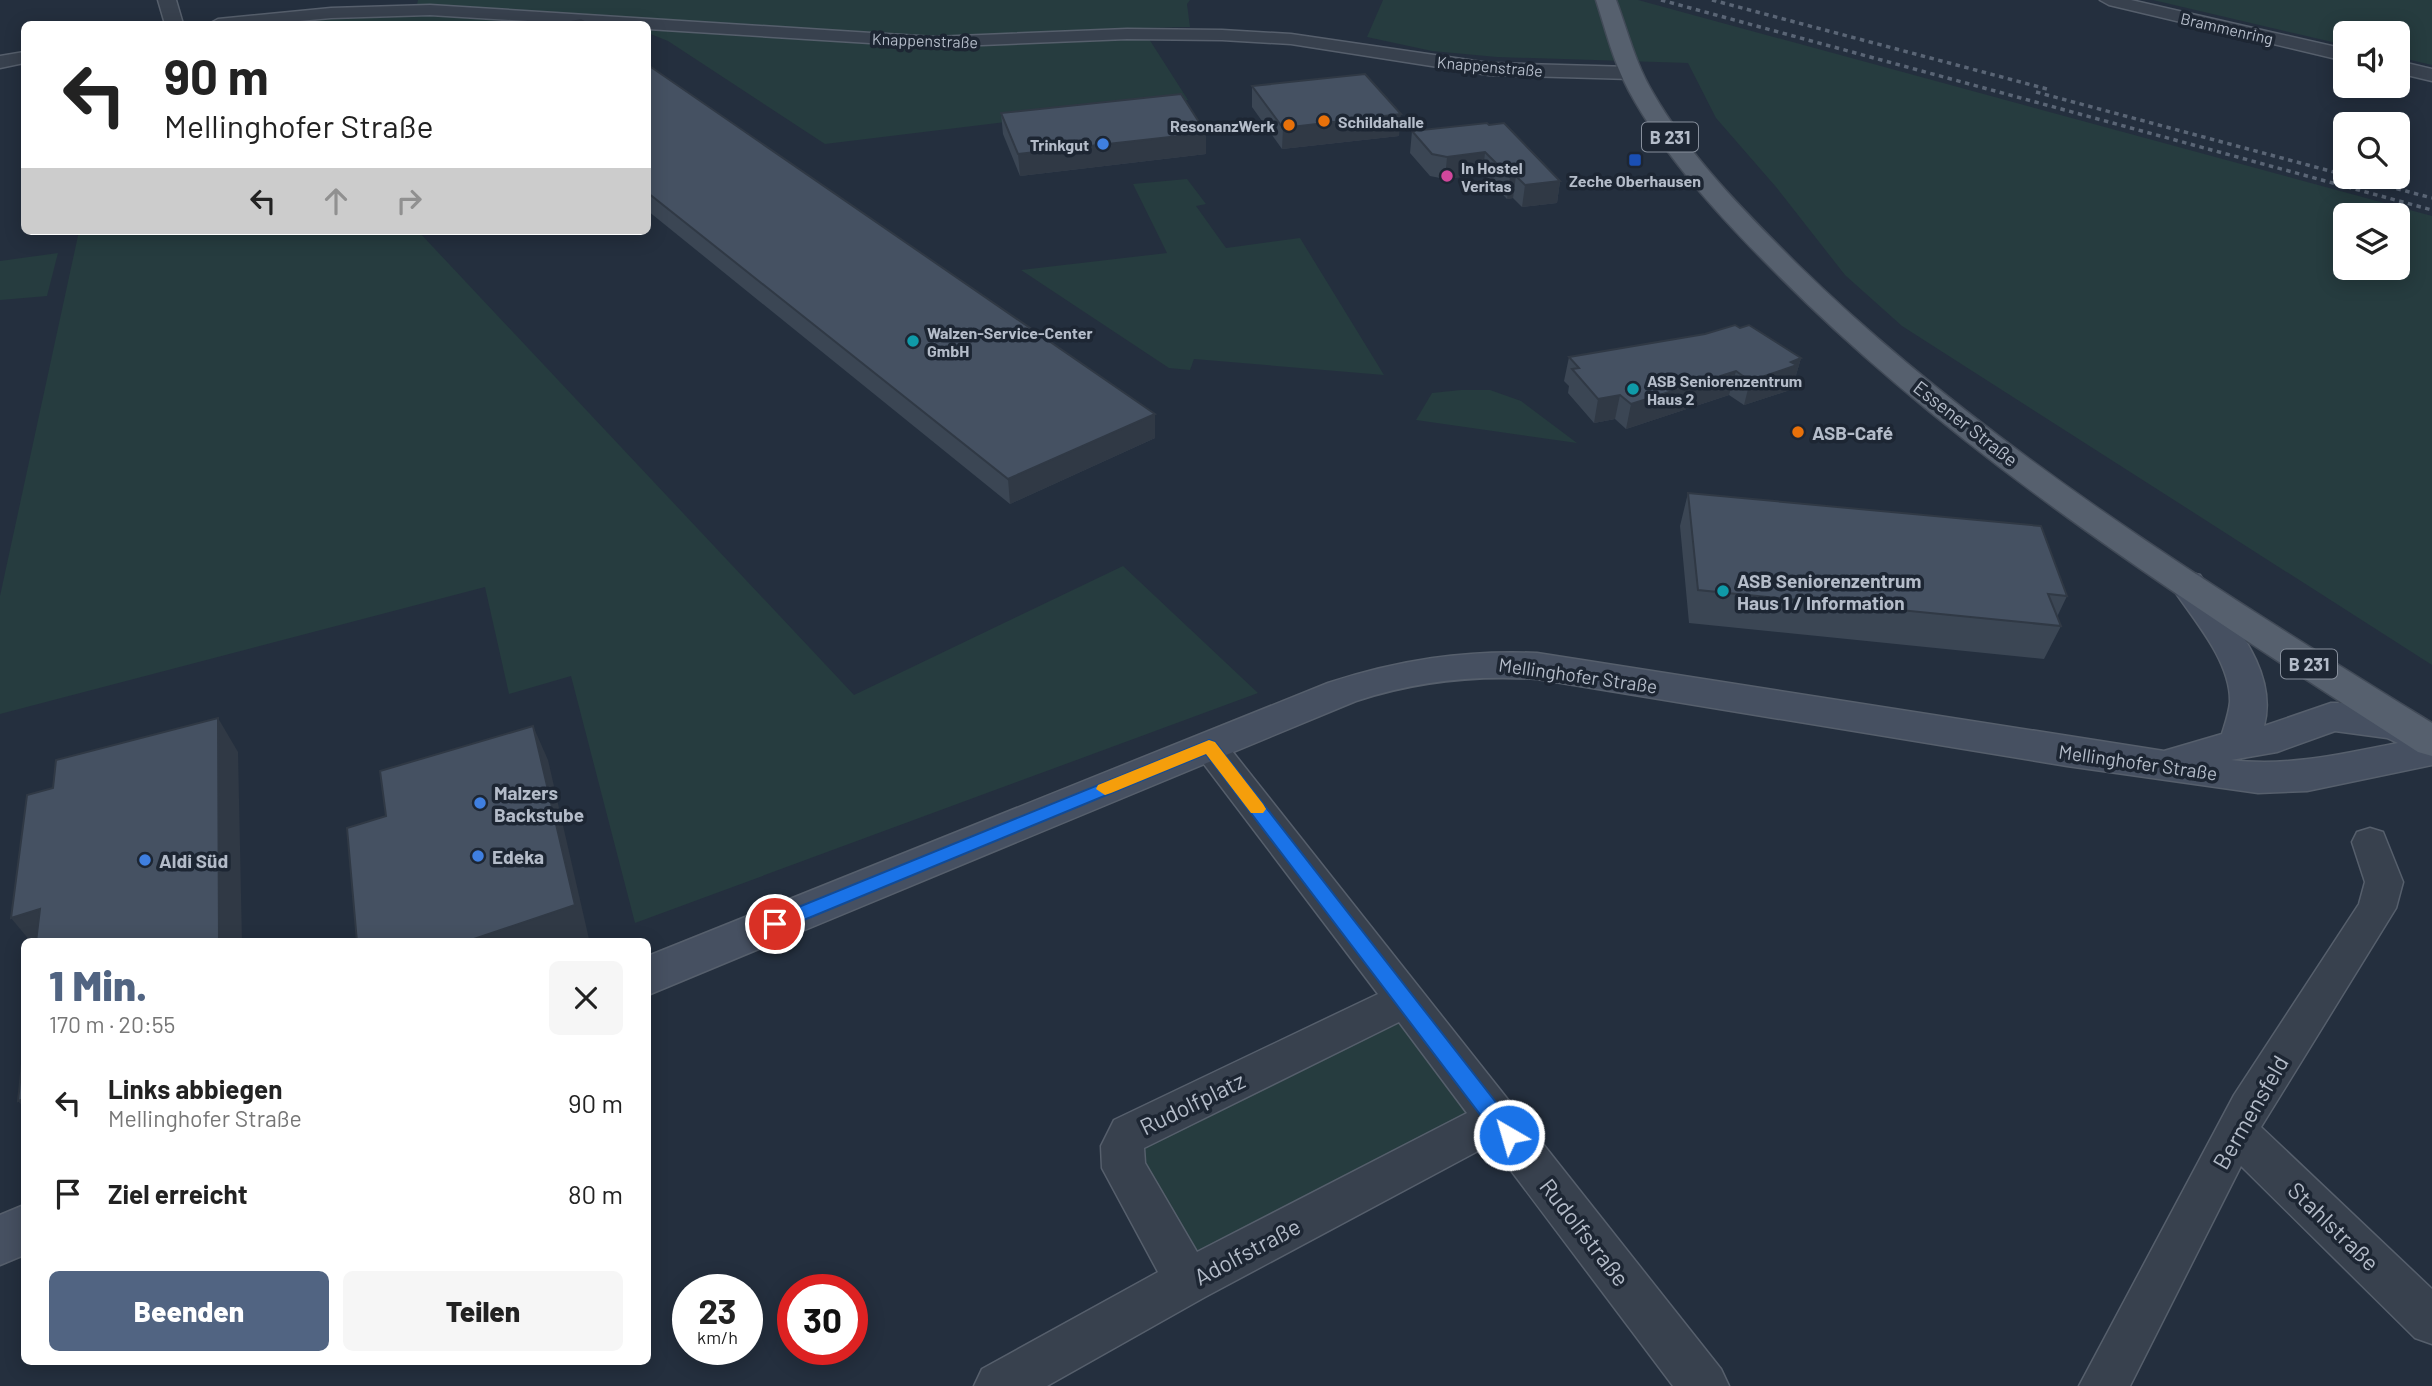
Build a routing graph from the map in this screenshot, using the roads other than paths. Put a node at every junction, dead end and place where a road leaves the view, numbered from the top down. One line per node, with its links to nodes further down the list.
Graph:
1 (167, 0): 5 (street)
2 (2109, 0): 9 (street, Brammenring)
3 (415, 5): 6 (street, Knappenstraße); 7 (street, Knappenstraße)
4 (1608, 5): 13 (main road, Essener Straße / B 231)
5 (173, 21)
6 (249, 21)
7 (624, 21)
8 (651, 23): 13 (street, Knappenstraße)
9 (2333, 52)
10 (21, 58): 11 (street)
11 (0, 62)
12 (2410, 70): 14 (street)
13 (1631, 73): 15 (main road, Essener Straße / B 231)
14 (2432, 75)
15 (2187, 583): 16 (main road); 17 (main road, Essener Straße / B 231)
16 (2239, 743): 17 (main road, Mellinghofer Straße); 20 (main road, Mellinghofer Straße)
17 (2432, 743)
18 (1209, 746): 20 (main road, Mellinghofer Straße); 22 (main road, Mellinghofer Straße); 23 (street, Rudolfstraße)
19 (2432, 751): 20 (main road, Mellinghofer Straße)
20 (2163, 764)
21 (2371, 842): 25 (street, Bermensfeld)
22 (651, 975)
23 (1405, 1000): 24 (street, Rudolfstraße); 28 (street, Rudolfplatz)
24 (1497, 1119): 28 (street, Adolfstraße); 31 (street, Rudolfstraße)
25 (2236, 1132): 29 (street, Stahlstraße); 32 (street, Bermensfeld)
26 (21, 1231): 27 (main road)
27 (0, 1240)
28 (1188, 1281): 30 (street, Adolfstraße)
29 (2432, 1321)
30 (999, 1386)
31 (1704, 1386)
32 (2104, 1386)

